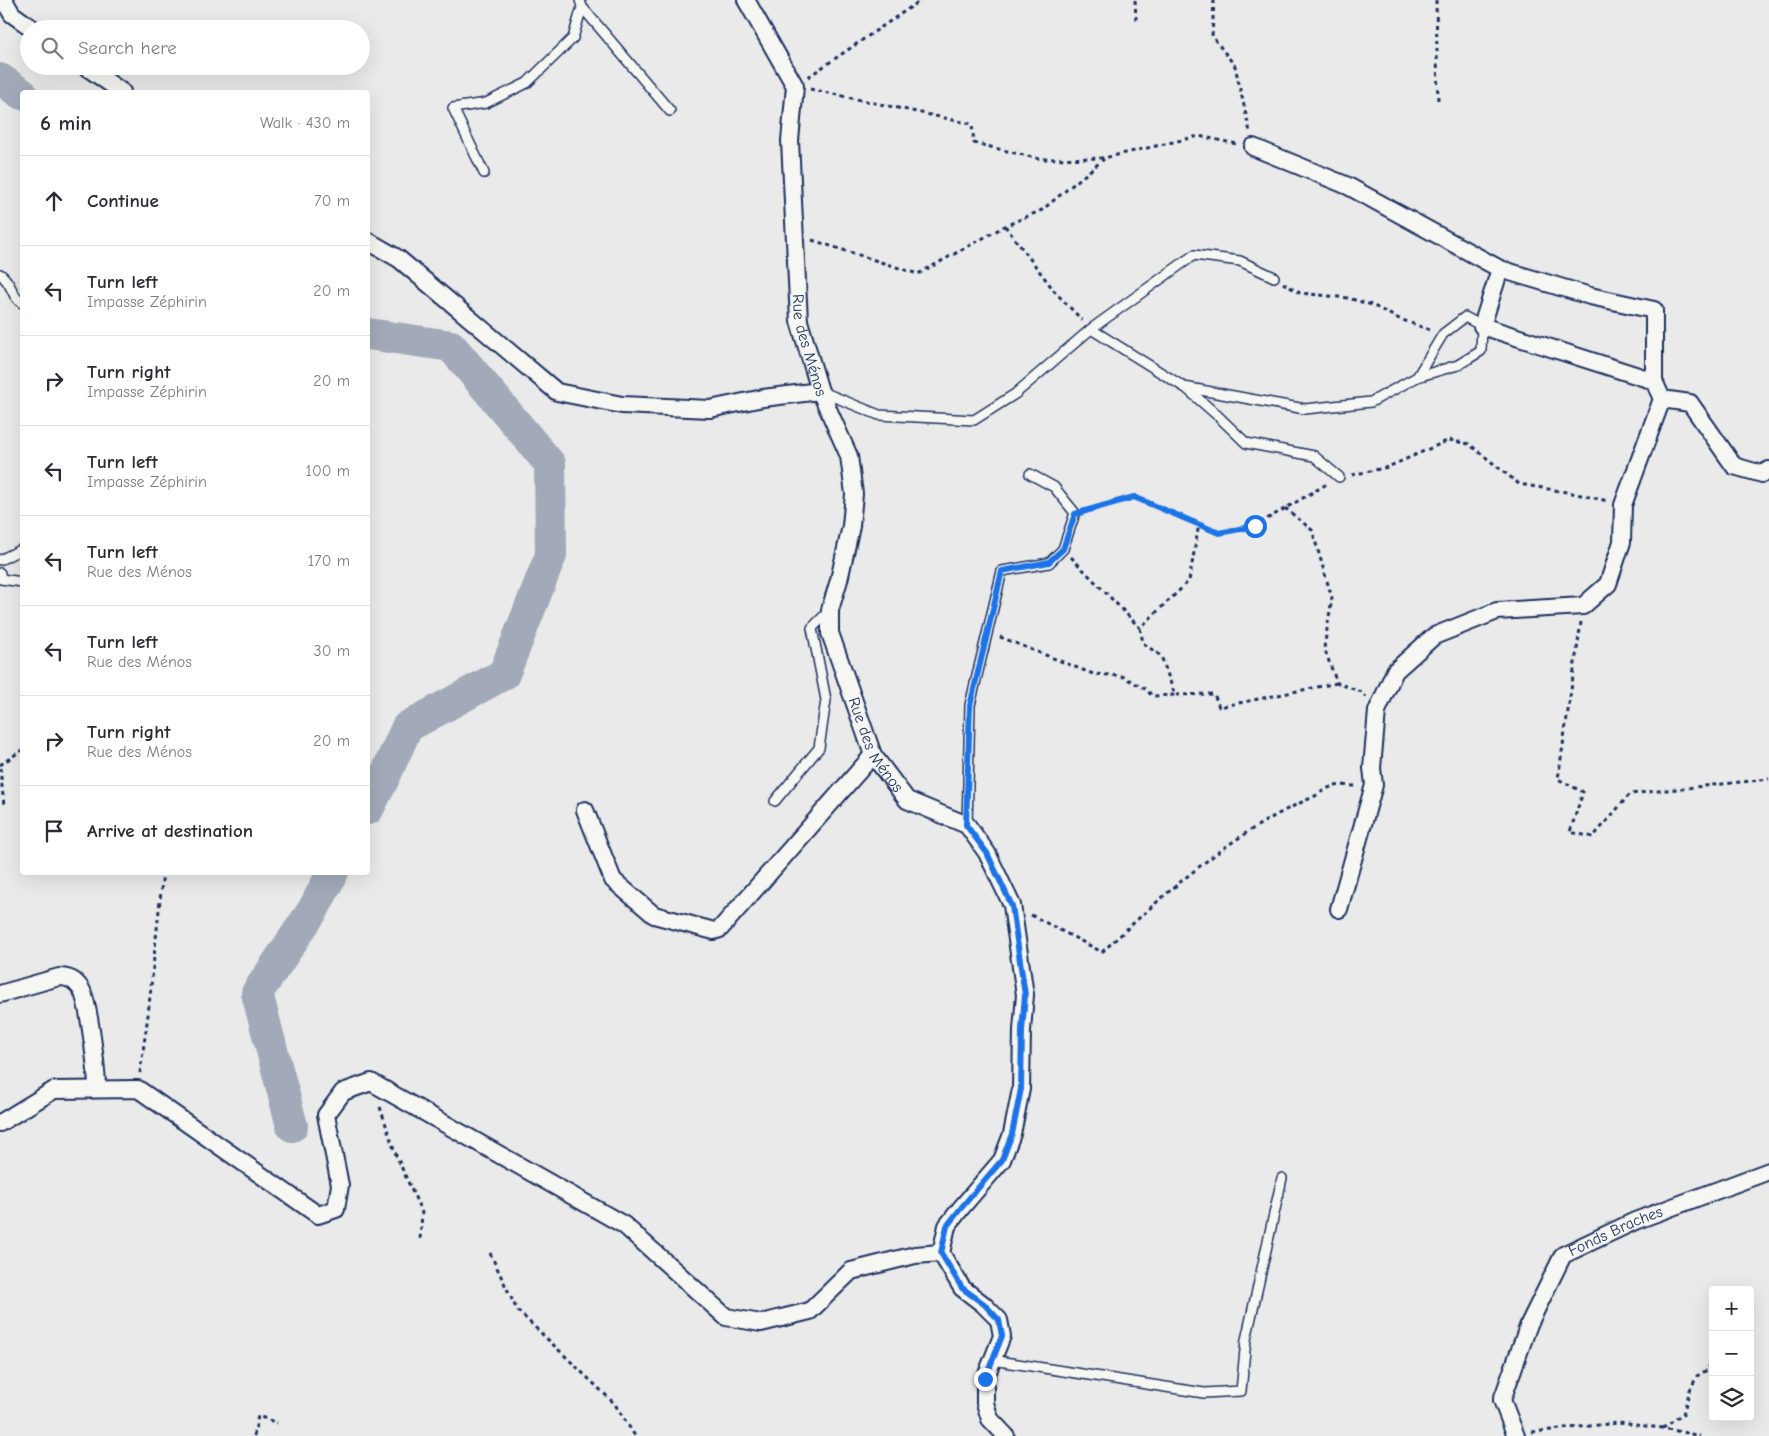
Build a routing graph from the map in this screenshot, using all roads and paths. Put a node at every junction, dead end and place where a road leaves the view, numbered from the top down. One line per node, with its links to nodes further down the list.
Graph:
1 (4, 0): 8 (street)
2 (746, 0): 11 (street)
3 (920, 0): 11 (path)
4 (1134, 0): 9 (path)
5 (1214, 0): 15 (path)
6 (1436, 0): 13 (path)
7 (581, 3): 14 (lane); 17 (lane)
8 (20, 20)
9 (1136, 20)
10 (98, 75): 12 (street)
11 (795, 86): 16 (path); 19 (street, Rue des Ménos)
12 (119, 90)
13 (1438, 104)
14 (670, 112)
15 (1253, 148): 16 (path); 21 (street)
16 (1104, 158): 18 (path)
17 (484, 174)
18 (1005, 226): 19 (path); 26 (path)
19 (795, 234): 31 (street, Rue des Ménos)
20 (370, 242): 31 (street)
21 (1500, 269): 25 (street); 29 (street)
22 (0, 274): 24 (lane)
23 (1274, 277): 26 (lane); 27 (path)
24 (20, 302)
25 (1482, 326): 27 (lane); 28 (lane); 29 (street)
26 (1091, 329): 30 (lane); 31 (lane)
27 (1443, 334): 28 (lane)
28 (1417, 377): 30 (lane)
29 (1654, 380): 32 (street)
30 (1184, 387): 35 (lane)
31 (820, 391): 46 (street, Rue des Ménos)
32 (1662, 399): 33 (street); 36 (street)
33 (1769, 470)
34 (1030, 474): 38 (lane)
35 (1339, 477): 36 (path); 37 (path)
36 (1623, 505): 45 (street)
37 (1285, 508): 39 (path); 49 (path)
38 (1075, 514): 39 (path); 40 (lane)
39 (1199, 524): 47 (path)
40 (1063, 549): 47 (path); 48 (lane)
41 (20, 550): 42 (lane)
42 (0, 560)
43 (0, 573): 44 (lane)
44 (20, 582)
45 (1583, 606): 51 (street); 55 (path)
46 (830, 610): 53 (street, Rue des Ménos); 57 (lane)
47 (1140, 628): 50 (path)
48 (987, 632): 50 (path); 60 (lane)
49 (1337, 683): 50 (path); 51 (path)
50 (1174, 694)
51 (1377, 711): 56 (street)
52 (20, 752): 54 (path)
53 (873, 755): 59 (street); 60 (street, Rue des Ménos)
54 (0, 767): 58 (path)
55 (1768, 779)
56 (1374, 785): 62 (path); 63 (street)
57 (775, 801)
58 (4, 805)
59 (585, 810)
60 (966, 825): 62 (street)
61 (163, 875): 67 (path)
62 (1012, 906): 73 (street)
63 (1338, 909)
64 (0, 994): 66 (street)
65 (371, 1082): 67 (street); 71 (path); 73 (street)
66 (97, 1089): 67 (street); 68 (street)
67 (138, 1089)
68 (0, 1123)
69 (1769, 1171): 78 (street, Fonds Braches)
70 (1282, 1178): 74 (lane)
71 (420, 1240)
72 (490, 1253): 80 (path)
73 (941, 1253): 74 (street)
74 (992, 1360): 81 (street)
75 (1709, 1366): 77 (path)
76 (277, 1423): 79 (path)
77 (1663, 1428): 78 (path); 82 (path)
78 (1515, 1435)
79 (254, 1436)
80 (636, 1436)
81 (1006, 1436)
82 (1700, 1436)

